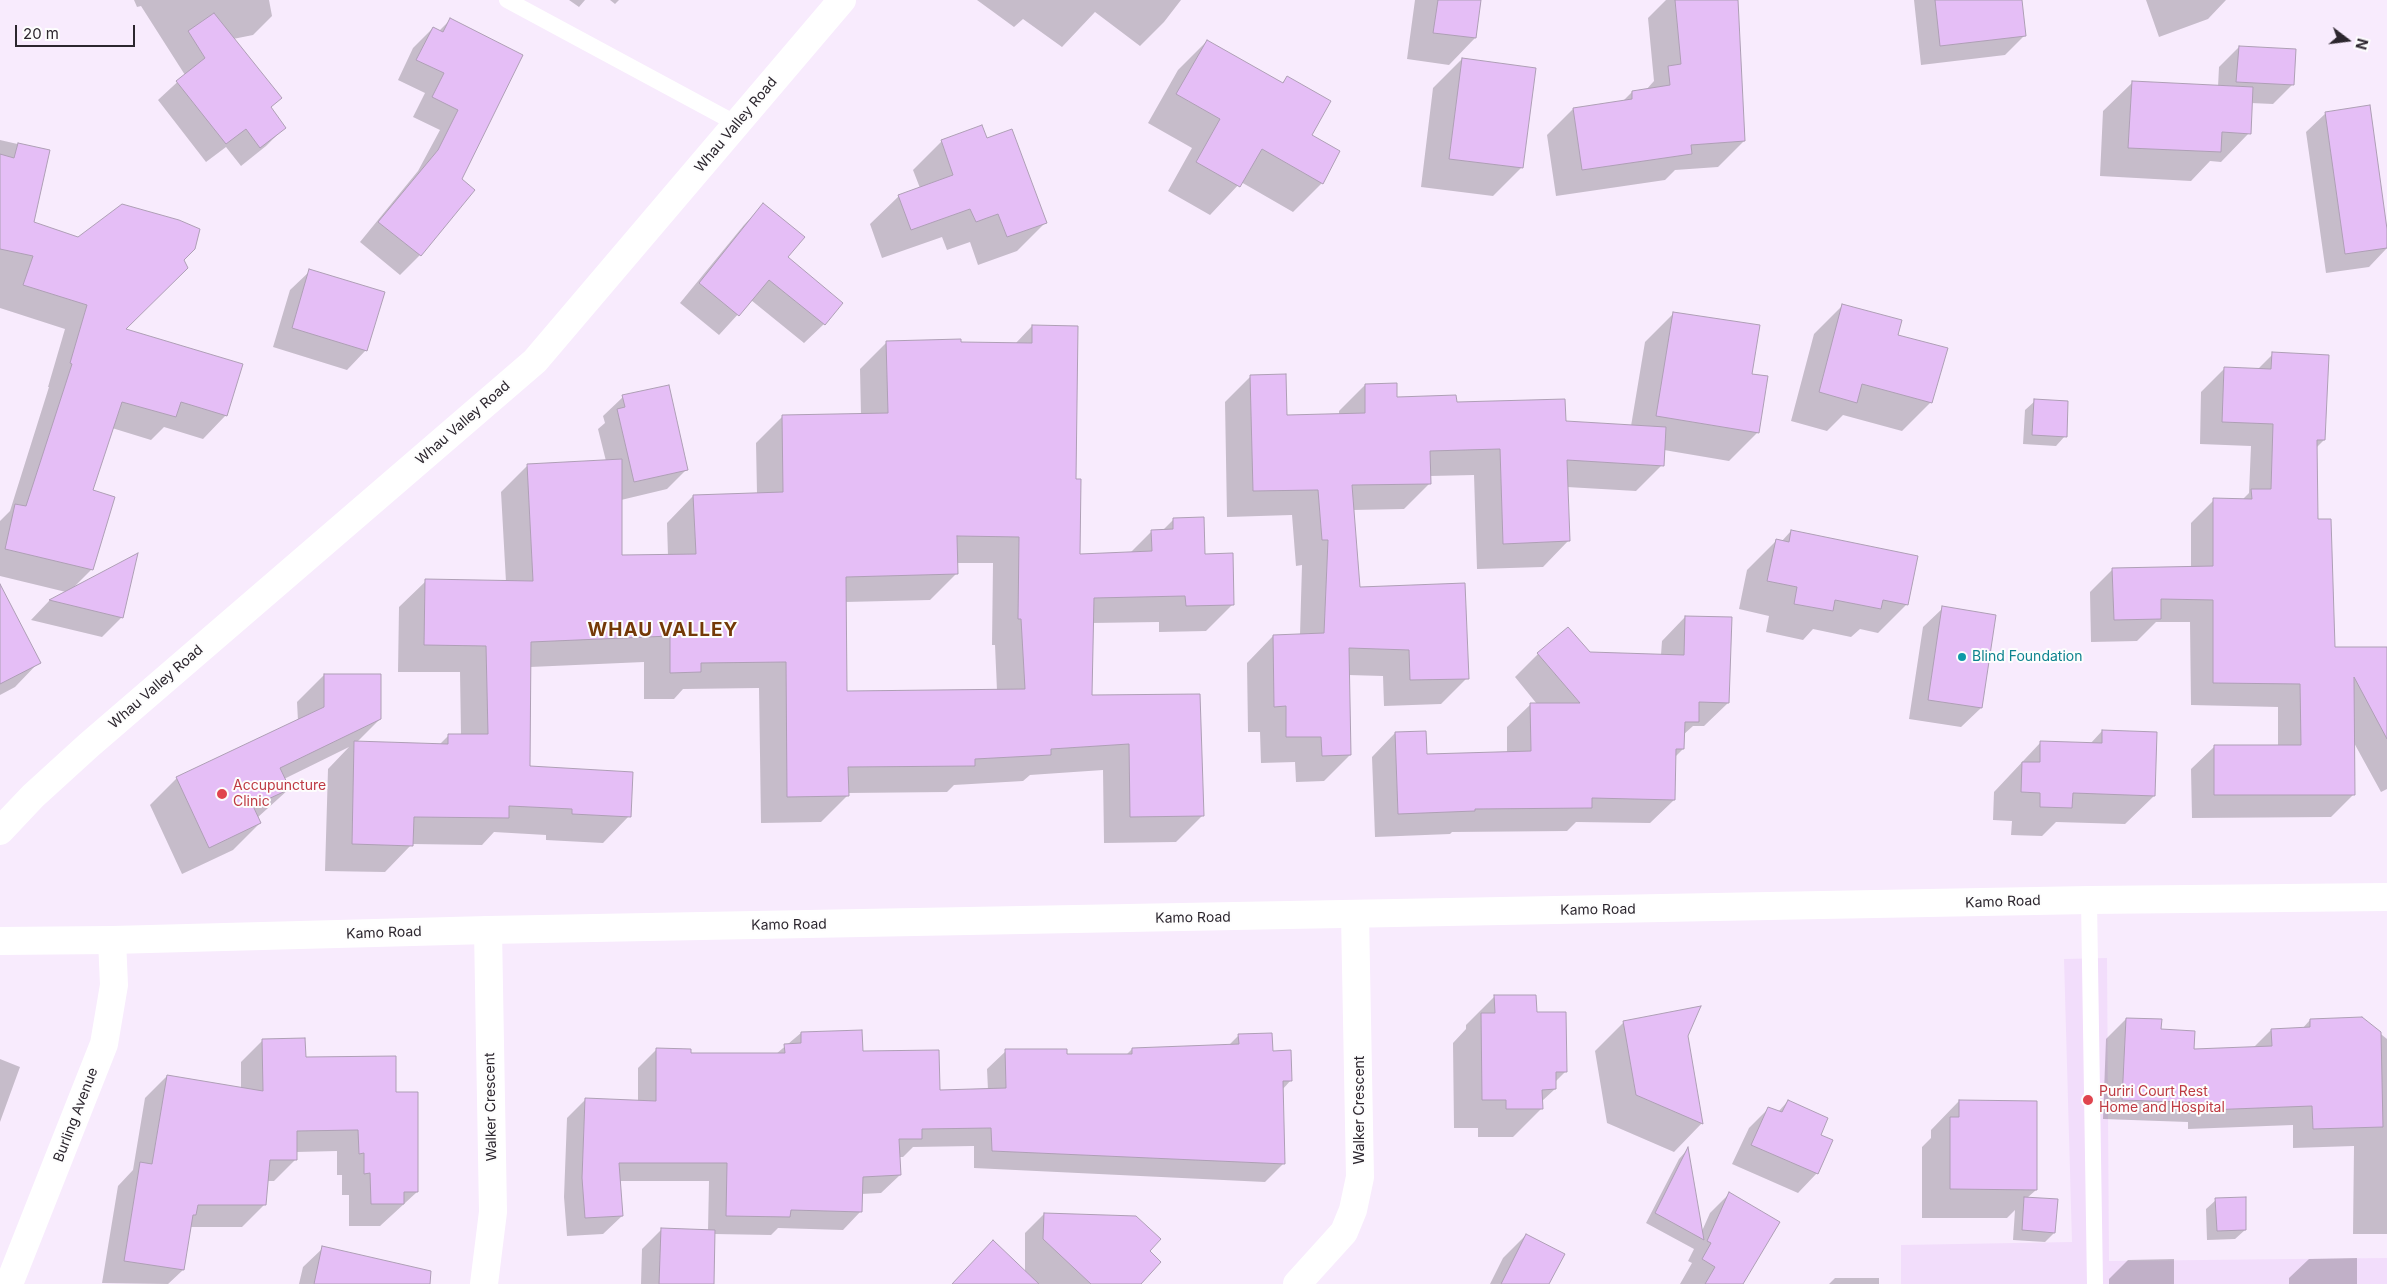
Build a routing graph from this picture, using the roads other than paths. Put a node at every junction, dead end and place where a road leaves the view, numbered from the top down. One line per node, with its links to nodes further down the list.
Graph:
1 (507, 0): 3 (lane)
2 (842, 0): 3 (main road, Whau Valley Road)
3 (737, 124): 4 (main road, Whau Valley Road)
4 (33, 796): 5 (main road, Whau Valley Road); 6 (main road, Whau Valley Road)
5 (0, 818)
6 (0, 831)
7 (2387, 897): 8 (main road, Kamo Road)
8 (2089, 900): 9 (main road, Kamo Road); 16 (lane)
9 (1355, 915): 10 (main road, Kamo Road); 15 (main road, Walker Crescent)
10 (488, 930): 11 (main road, Kamo Road); 14 (main road, Walker Crescent)
11 (112, 940): 12 (main road, Kamo Road); 13 (main road, Burling Avenue)
12 (0, 941)
13 (9, 1284)
14 (484, 1284)
15 (1296, 1284)
16 (2095, 1284)

